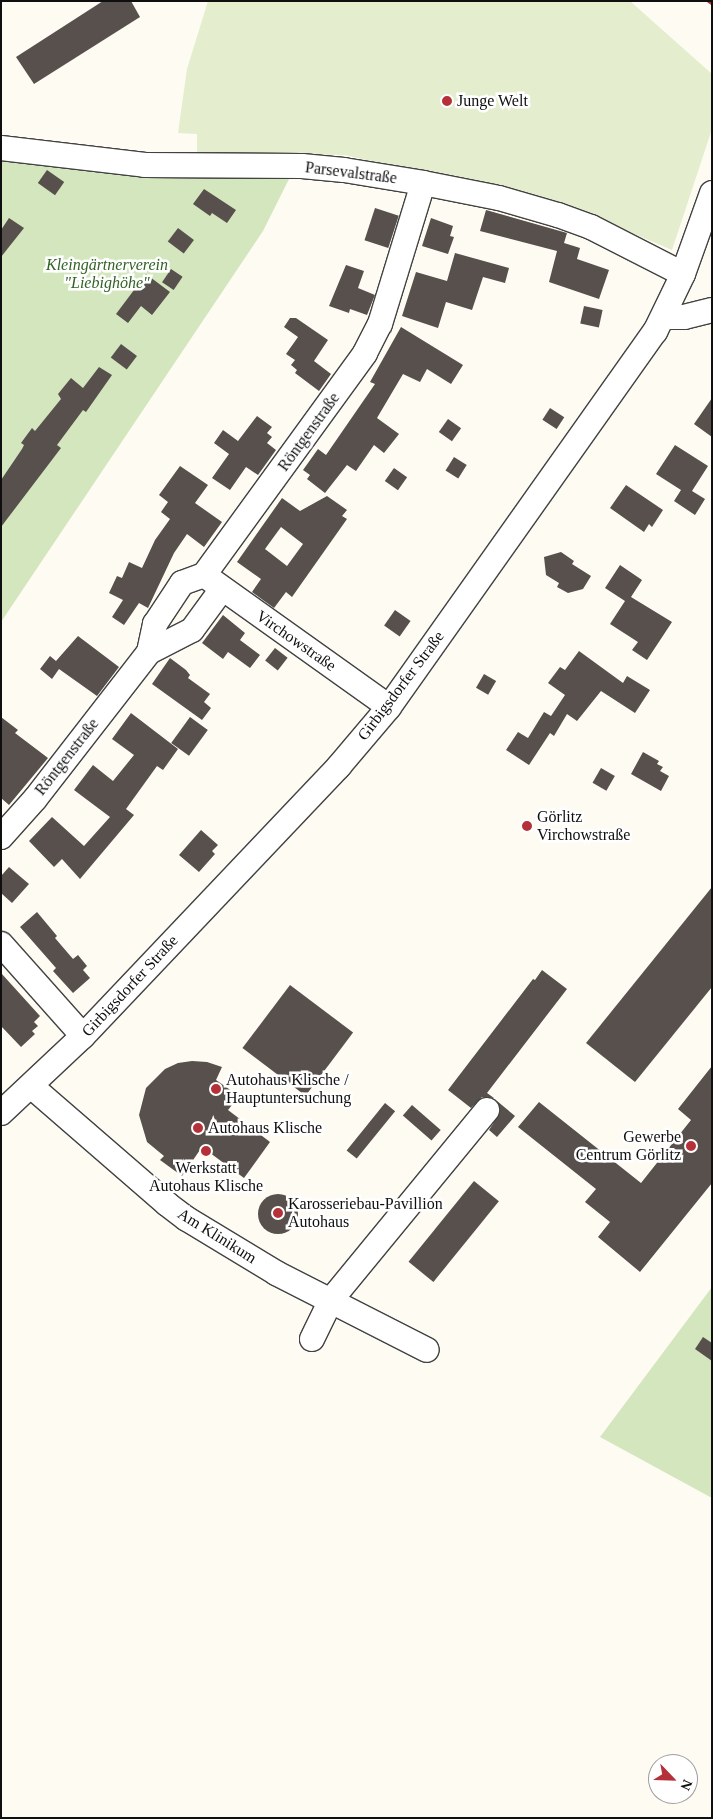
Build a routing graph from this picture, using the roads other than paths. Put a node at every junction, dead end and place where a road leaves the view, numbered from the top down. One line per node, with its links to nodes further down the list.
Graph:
1 (1, 148): 2 (street, Parsevalstraße)
2 (423, 183): 4 (street, Parsevalstraße); 7 (street, Röntgenstraße)
3 (712, 193): 4 (street, Girbigsdorfer Straße)
4 (683, 274): 6 (street, Girbigsdorfer Straße)
5 (712, 310): 6 (street)
6 (664, 315): 9 (street, Girbigsdorfer Straße)
7 (213, 582): 8 (street, Röntgenstraße); 8 (street, Röntgenstraße); 9 (street, Virchowstraße)
8 (149, 652): 10 (street, Röntgenstraße)
9 (389, 707): 12 (street, Girbigsdorfer Straße)
10 (1, 837)
11 (1, 944): 12 (street)
12 (83, 1036): 13 (street, Girbigsdorfer Straße)
13 (31, 1086): 15 (street, Girbigsdorfer Straße); 16 (street, Am Klinikum)
14 (487, 1110): 16 (street)
15 (1, 1113)
16 (331, 1300): 17 (street); 18 (street, Am Klinikum)
17 (312, 1339)
18 (427, 1350)

